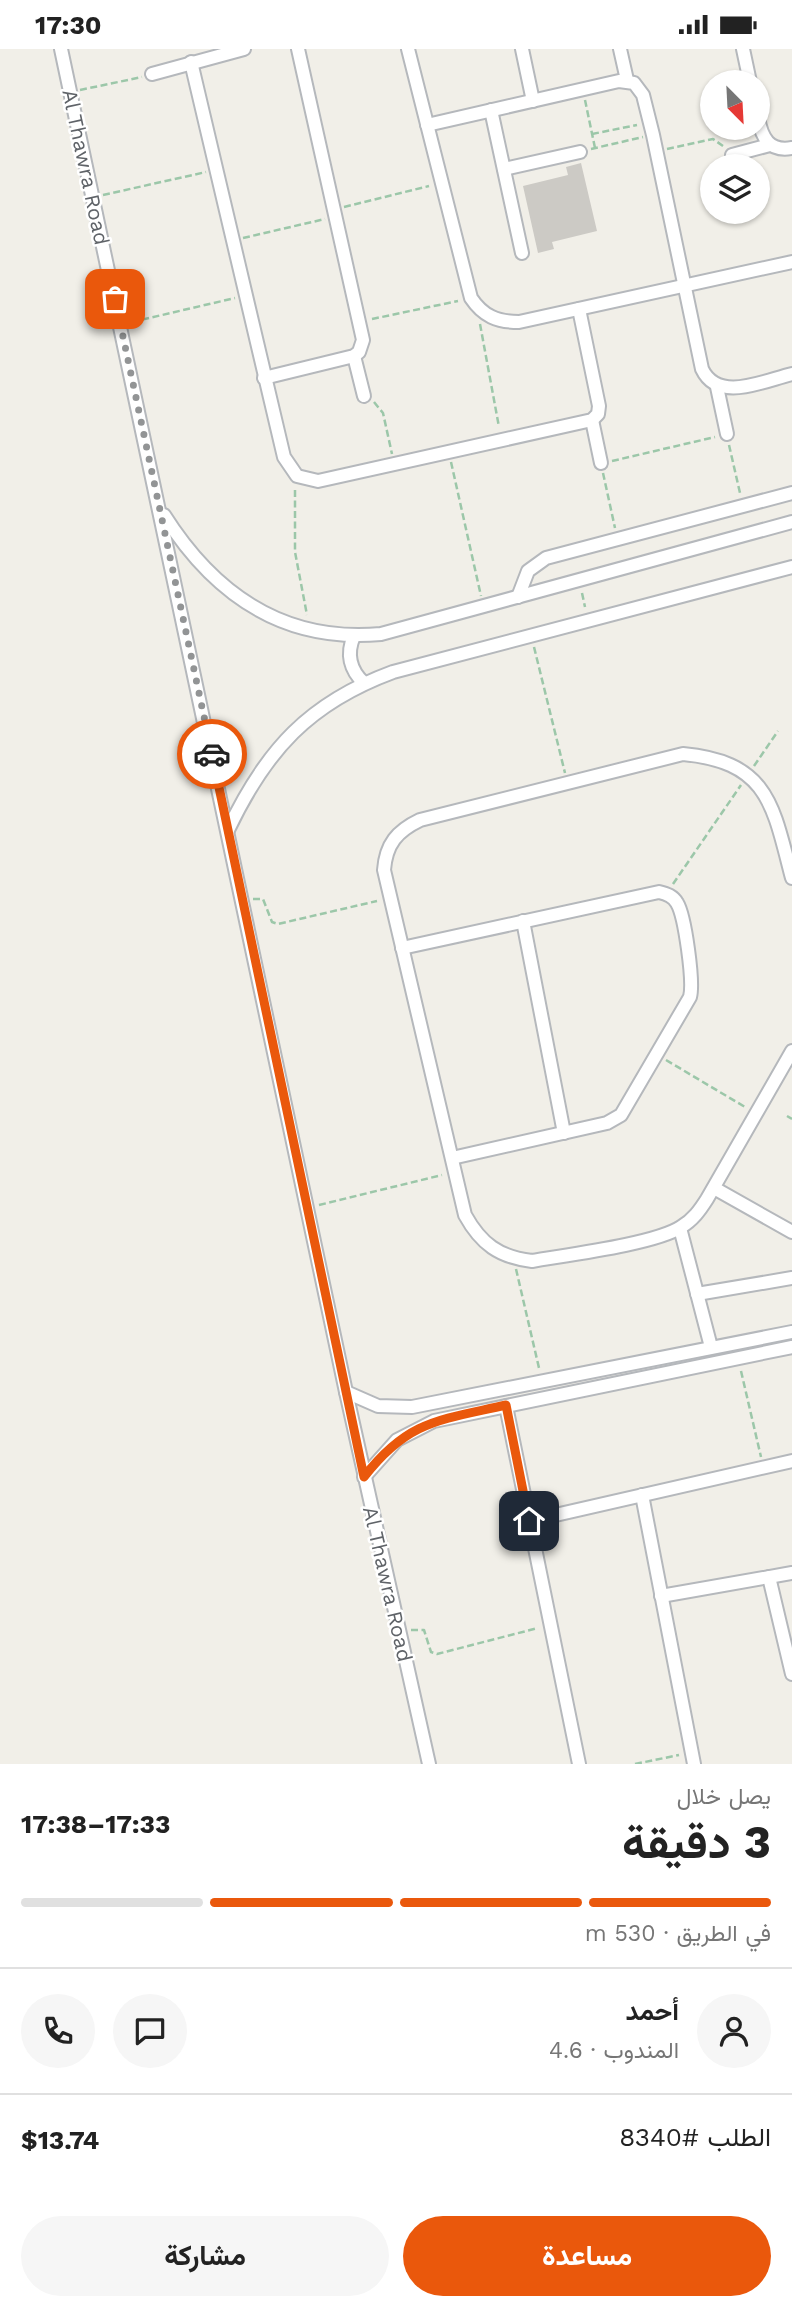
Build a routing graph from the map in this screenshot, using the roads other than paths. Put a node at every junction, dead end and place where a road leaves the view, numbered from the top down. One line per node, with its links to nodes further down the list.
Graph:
1 (61, 49): 34 (street, Al Thawra Road)
2 (244, 49): 8 (street)
3 (298, 49): 25 (street)
4 (408, 49): 14 (street)
5 (522, 49): 12 (street)
6 (620, 49): 11 (street)
7 (743, 49): 9 (street)
8 (191, 62): 10 (street); 27 (street)
9 (747, 70)
10 (152, 75)
11 (626, 81): 12 (street); 23 (street)
12 (533, 101): 13 (street)
13 (491, 110): 14 (street); 20 (street)
14 (427, 125): 24 (street)
15 (766, 140): 16 (street)
16 (770, 145): 17 (street); 19 (street)
17 (792, 148)
18 (580, 152): 20 (street)
19 (736, 154)
20 (504, 169): 21 (street)
21 (522, 253)
22 (792, 262): 23 (street)
23 (687, 285): 24 (street); 28 (street)
24 (579, 309): 30 (street)
25 (354, 356): 27 (street); 29 (street)
26 (792, 375): 28 (street)
27 (264, 378): 30 (street)
28 (717, 387): 31 (street)
29 (364, 396)
30 (592, 420): 32 (street)
31 (727, 434)
32 (601, 463)
33 (792, 493): 37 (street)
34 (159, 508): 38 (street); 40 (street, Al Thawra Road)
35 (792, 522): 37 (street)
36 (792, 567): 39 (street)
37 (518, 597): 38 (street)
38 (354, 636): 39 (street)
39 (364, 683): 40 (street)
40 (228, 830): 59 (street, Al Thawra Road)
41 (792, 878): 43 (street)
42 (523, 921): 43 (street); 45 (street); 45 (street)
43 (402, 948): 46 (street)
44 (792, 1051): 47 (street)
45 (564, 1133): 46 (street)
46 (452, 1158): 48 (street)
47 (714, 1188): 48 (street); 49 (street)
48 (680, 1228): 51 (street)
49 (792, 1232)
50 (792, 1278): 51 (street)
51 (697, 1294): 53 (street)
52 (792, 1332): 53 (street)
53 (711, 1347): 55 (street)
54 (792, 1347): 57 (street)
55 (650, 1360): 56 (street); 57 (street)
56 (586, 1373): 58 (street); 60 (street)
57 (653, 1375): 58 (street)
58 (589, 1389): 61 (street)
59 (346, 1392): 60 (street); 64 (street, Al Thawra Road)
60 (430, 1404): 62 (street)
61 (506, 1405): 62 (street); 66 (street)
62 (434, 1421): 64 (street)
63 (792, 1461): 65 (street)
64 (364, 1477): 72 (street, Al Thawra Road)
65 (642, 1495): 66 (street); 69 (street)
66 (529, 1521): 73 (street)
67 (792, 1573): 68 (street)
68 (769, 1577): 69 (street); 70 (street)
69 (662, 1596): 71 (street)
70 (792, 1674)
71 (693, 1758)
72 (429, 1764)
73 (579, 1764)

